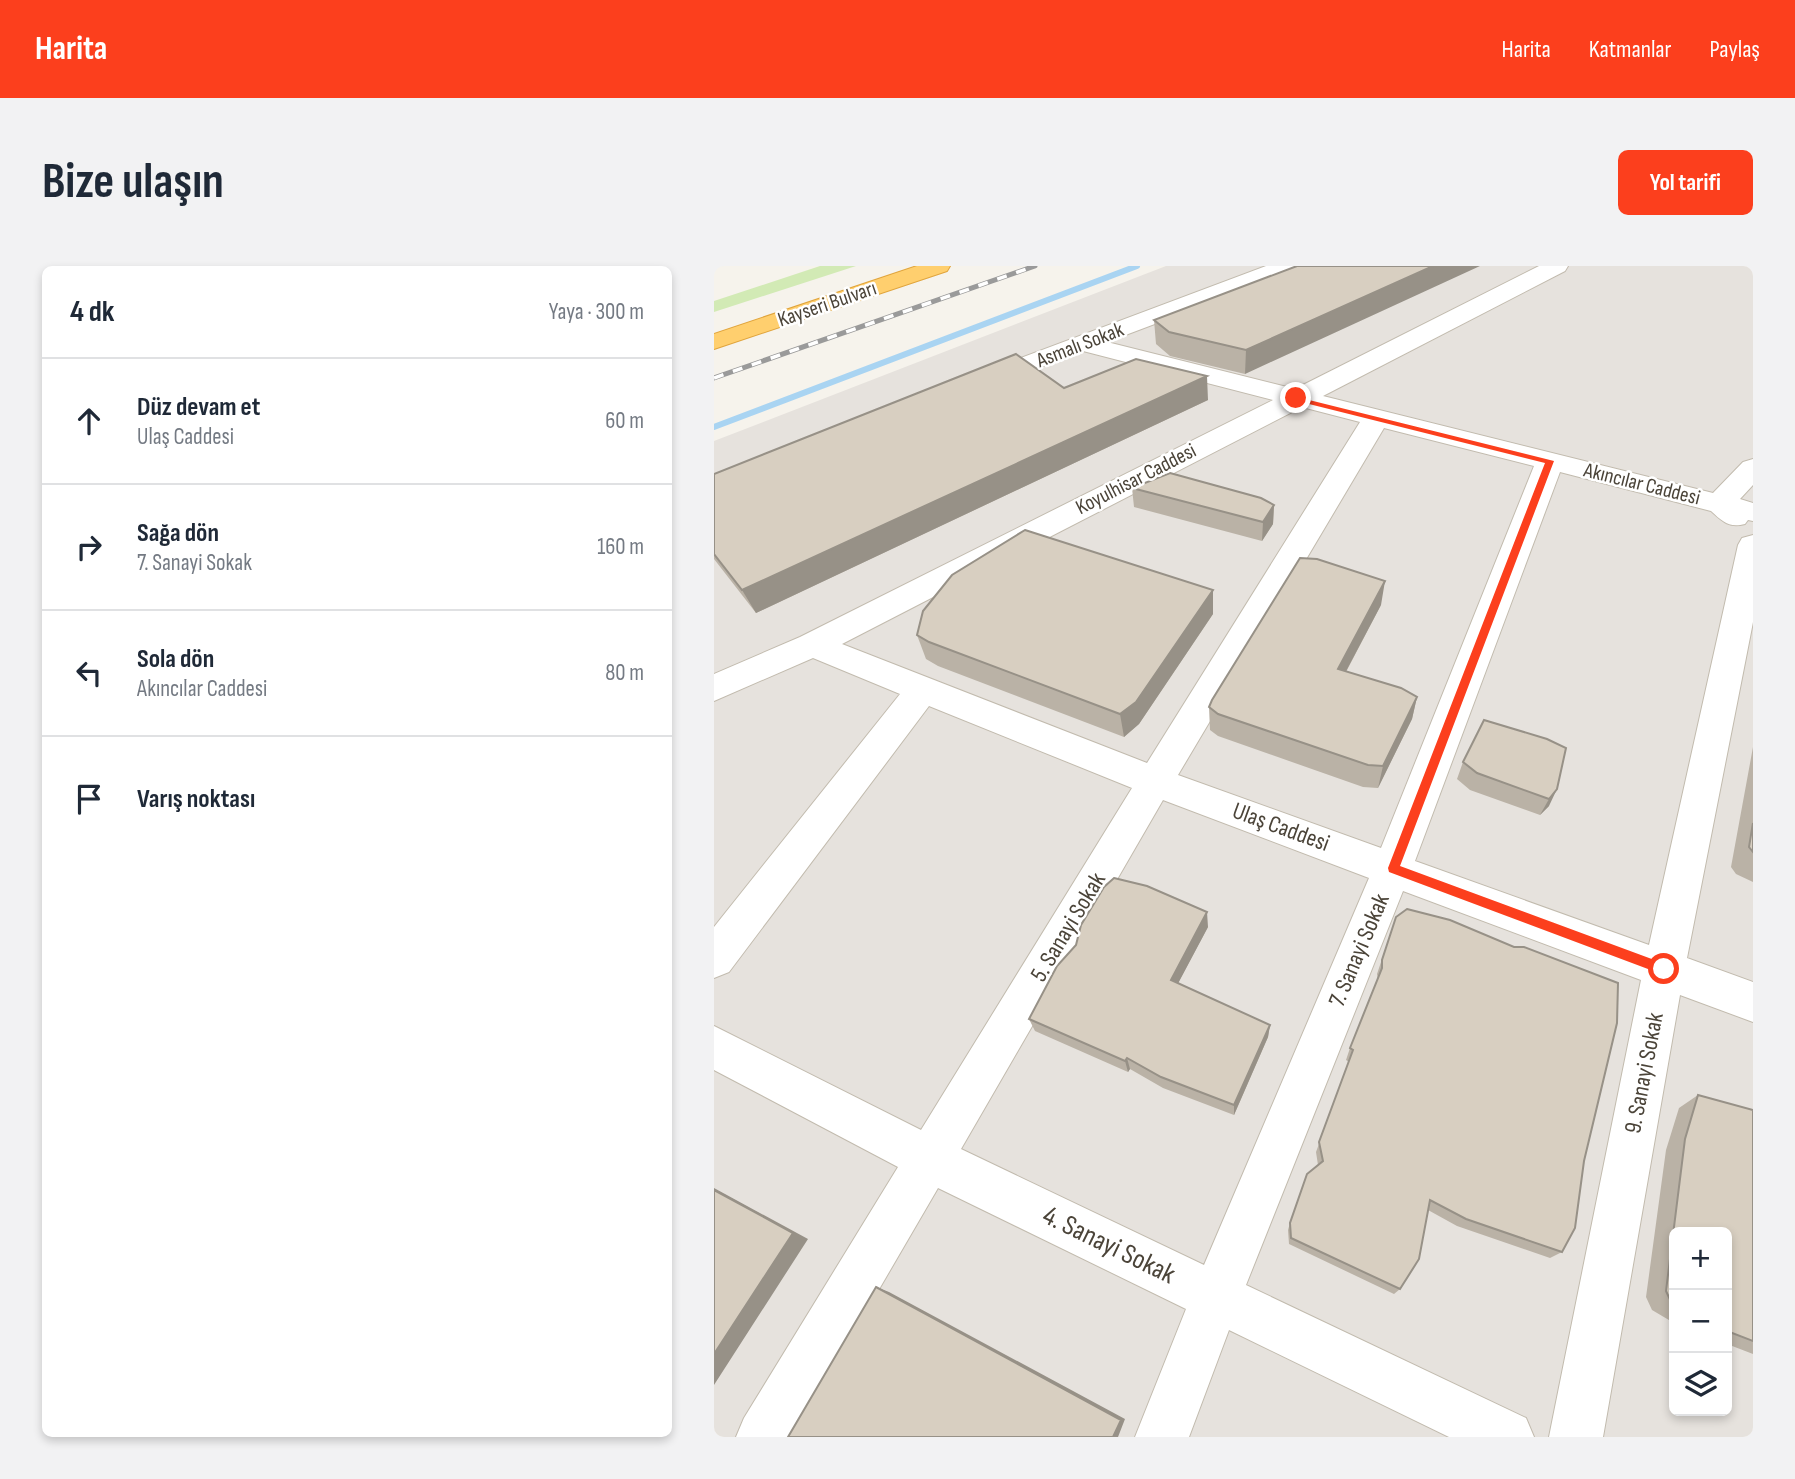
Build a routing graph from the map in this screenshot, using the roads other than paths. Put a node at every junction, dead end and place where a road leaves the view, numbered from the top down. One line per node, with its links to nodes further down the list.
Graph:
1 (883, 266): 5 (highway, Kayseri Bulvarı)
2 (939, 266): 6 (highway, Kayseri Bulvarı)
3 (1287, 266): 7 (street, Asmalı Sokak)
4 (1557, 266): 9 (street, Koyulhisar Caddesi)
5 (714, 321)
6 (714, 342)
7 (1084, 344): 8 (street, Asmalı Sokak); 9 (street, Akıncılar Caddesi)
8 (956, 391)
9 (1296, 398): 10 (street, Akıncılar Caddesi); 17 (street, Koyulhisar Caddesi)
10 (1376, 418): 11 (street, Akıncılar Caddesi); 20 (street, 5. Sanayi Sokak)
11 (1550, 461): 13 (street, Akıncılar Caddesi); 21 (street, 7. Sanayi Sokak)
12 (1753, 468): 13 (street)
13 (1720, 503): 14 (street, Akıncılar Caddesi); 15 (street)
14 (1753, 512)
15 (1753, 532)
16 (1753, 545): 23 (street, 9. Sanayi Sokak)
17 (812, 645): 18 (street, Koyulhisar Caddesi); 19 (street, Ulaş Caddesi)
18 (714, 688)
19 (923, 689): 20 (street, Ulaş Caddesi); 22 (street)
20 (1155, 782): 21 (street, Ulaş Caddesi); 26 (street, 5. Sanayi Sokak)
21 (1393, 868): 23 (street, Ulaş Caddesi); 27 (street, 7. Sanayi Sokak)
22 (714, 959)
23 (1664, 969): 24 (street, Ulaş Caddesi); 31 (street, 9. Sanayi Sokak)
24 (1753, 1002)
25 (714, 1046): 26 (street, 4. Sanayi Sokak)
26 (930, 1159): 27 (street, 4. Sanayi Sokak); 28 (street, 5. Sanayi Sokak)
27 (1216, 1296): 29 (street, 7. Sanayi Sokak); 30 (street, 4. Sanayi Sokak)
28 (763, 1437)
29 (1162, 1437)
30 (1507, 1437)
31 (1576, 1437)

